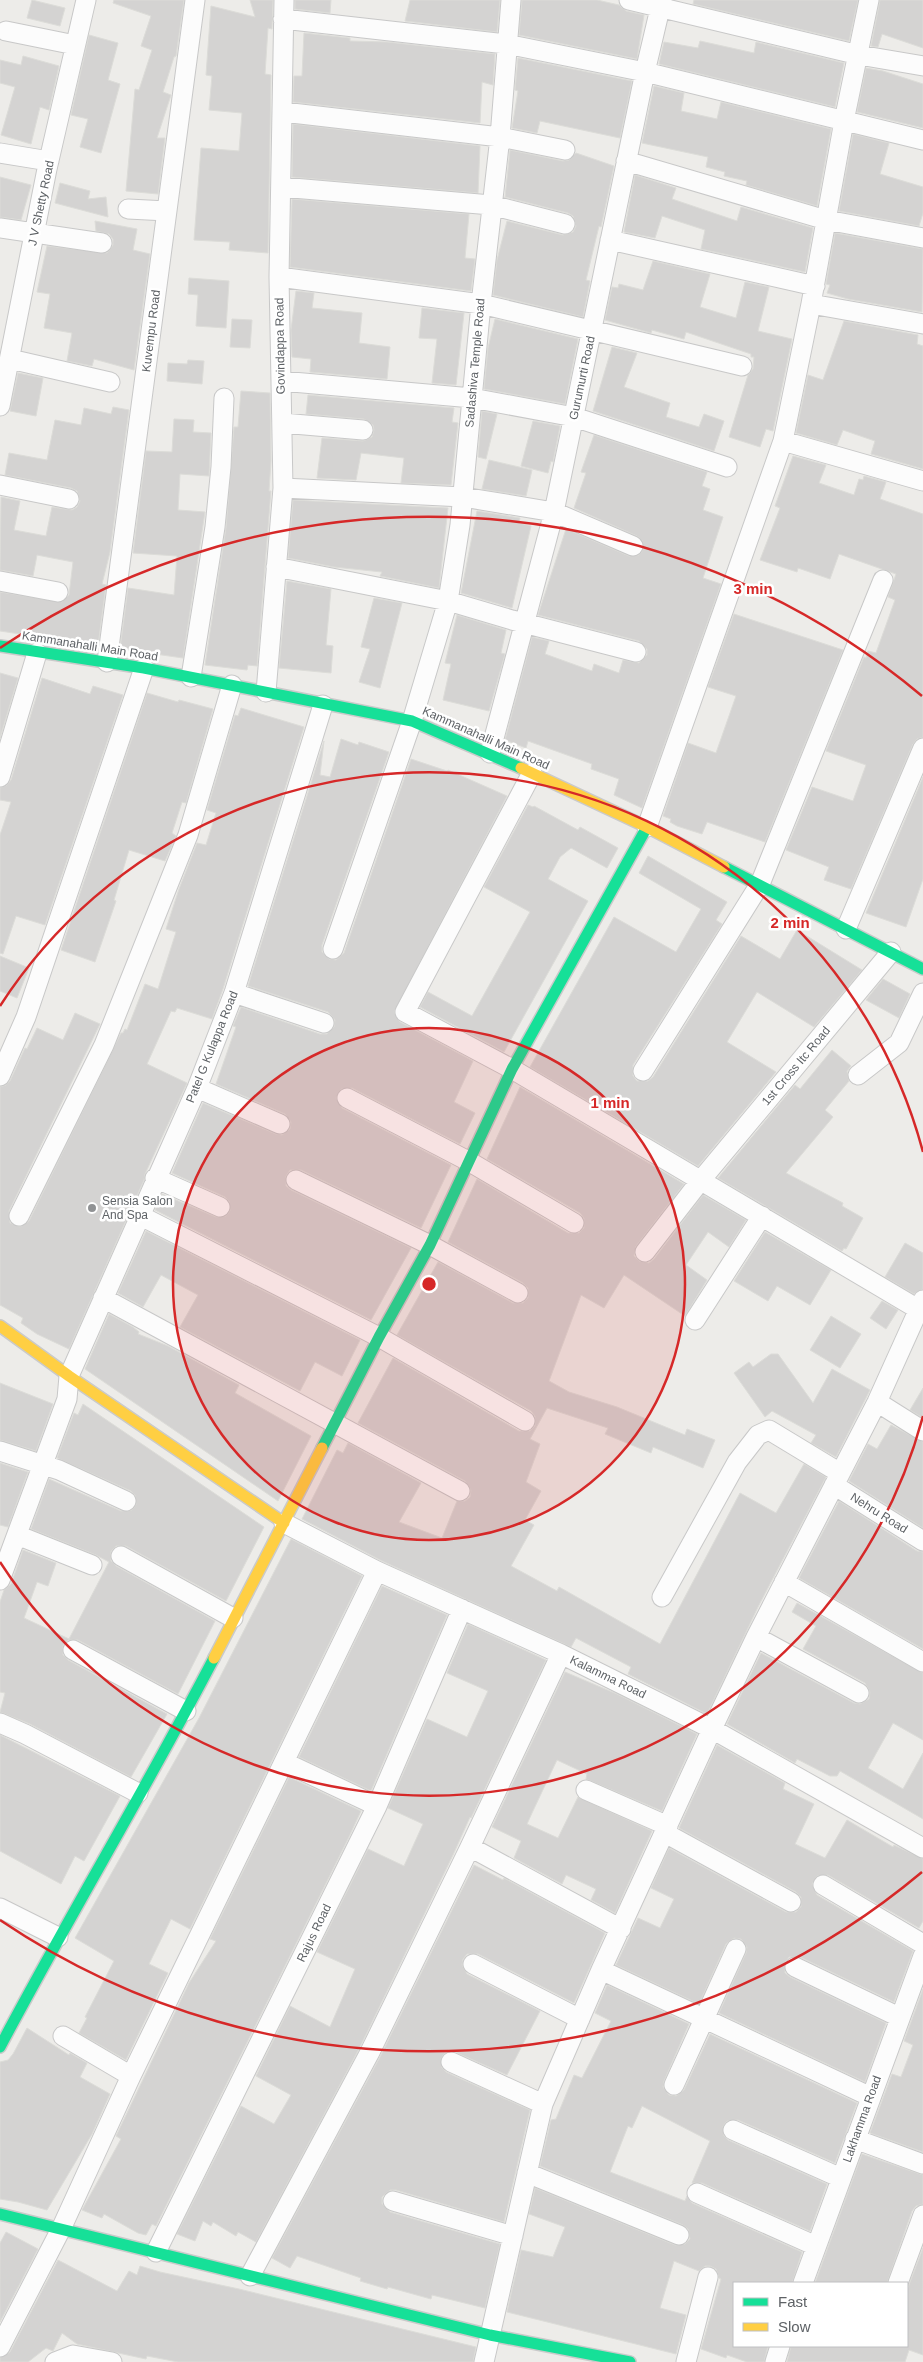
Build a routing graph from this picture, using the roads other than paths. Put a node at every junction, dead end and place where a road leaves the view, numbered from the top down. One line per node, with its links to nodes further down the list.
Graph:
1 (86, 0): 11 (street, J V Shetty Road)
2 (195, 0): 26 (street, Kuvempu Road)
3 (284, 0): 8 (street, Govindappa Road)
4 (511, 0): 10 (street, Sadashiva Temple Road)
5 (629, 0): 7 (street)
6 (869, 0): 12 (street)
7 (662, 4): 12 (street); 14 (street, Gurumurti Road)
8 (283, 19): 10 (street); 15 (street, Govindappa Road)
9 (6, 31): 11 (street)
10 (506, 44): 14 (street); 17 (street, Sadashiva Temple Road)
11 (75, 45): 21 (street, J V Shetty Road)
12 (859, 55): 13 (street); 16 (street)
13 (923, 66)
14 (645, 72): 16 (street); 22 (street, Gurumurti Road)
15 (283, 112): 17 (street); 23 (street, Govindappa Road)
16 (844, 122): 18 (street); 27 (street)
17 (500, 137): 19 (street); 24 (street, Sadashiva Temple Road)
18 (923, 140)
19 (565, 150)
20 (0, 153): 21 (street)
21 (49, 161): 30 (street, J V Shetty Road)
22 (626, 161): 27 (street); 32 (street, Gurumurti Road)
23 (281, 187): 24 (street); 34 (street, Govindappa Road)
24 (491, 205): 28 (street); 36 (street, Sadashiva Temple Road)
25 (128, 209): 26 (street)
26 (167, 211): 68 (street, Kuvempu Road)
27 (826, 220): 31 (street); 35 (street)
28 (565, 224)
29 (0, 228): 30 (street)
30 (34, 234): 33 (street); 40 (street, J V Shetty Road)
31 (923, 238)
32 (610, 240): 35 (street); 39 (street, Gurumurti Road)
33 (102, 243)
34 (279, 277): 36 (street); 42 (street, Govindappa Road)
35 (815, 286): 37 (street)
36 (481, 304): 39 (street); 45 (street, Sadashiva Temple Road)
37 (811, 304): 38 (street); 50 (street)
38 (923, 324)
39 (592, 330): 41 (street); 47 (street, Gurumurti Road)
40 (10, 358): 43 (street); 46 (street, J V Shetty Road)
41 (742, 366)
42 (281, 381): 45 (street); 48 (street, Govindappa Road)
43 (110, 382)
44 (224, 398): 70 (street)
45 (472, 398): 47 (street); 55 (street, Sadashiva Temple Road)
46 (0, 406)
47 (574, 417): 51 (street); 57 (street, Gurumurti Road)
48 (282, 422): 49 (street); 54 (street, Govindappa Road)
49 (363, 430)
50 (782, 441): 52 (street); 79 (street)
51 (727, 467)
52 (923, 481)
53 (0, 485): 56 (street)
54 (283, 488): 55 (street); 59 (street, Govindappa Road)
55 (463, 497): 57 (street); 63 (street, Sadashiva Temple Road)
56 (69, 499)
57 (554, 512): 58 (street); 64 (street, Gurumurti Road)
58 (634, 546)
59 (276, 567): 63 (street); 72 (street, Govindappa Road)
60 (883, 580): 80 (street)
61 (0, 581): 62 (street)
62 (58, 592)
63 (448, 601): 64 (street); 74 (street, Sadashiva Temple Road)
64 (526, 623): 67 (street); 76 (street, Gurumurti Road)
65 (0, 646): 66 (street, Kammanahalli Main Road)
66 (37, 652): 68 (street, Kammanahalli Main Road); 78 (street)
67 (636, 652)
68 (107, 662): 69 (street, Kammanahalli Main Road)
69 (144, 668): 70 (street, Kammanahalli Main Road); 91 (street)
70 (191, 677): 71 (street, Kammanahalli Main Road)
71 (232, 685): 72 (street, Kammanahalli Main Road); 101 (street)
72 (266, 692): 73 (street, Kammanahalli Main Road)
73 (323, 704): 74 (street, Kammanahalli Main Road); 85 (street, Patel G Kulappa Road)
74 (412, 721): 76 (street, Kammanahalli Main Road); 82 (street, Sadashiva Temple Road)
75 (923, 748): 81 (street)
76 (490, 753): 77 (street, Kammanahalli Main Road)
77 (532, 773): 79 (street, Kammanahalli Main Road); 88 (street)
78 (0, 777)
79 (647, 827): 80 (street, Kammanahalli Main Road); 88 (street)
80 (760, 884): 81 (street, Kammanahalli Main Road); 89 (street)
81 (846, 929): 83 (street, Kammanahalli Main Road)
82 (333, 949)
83 (891, 952): 84 (street, Kammanahalli Main Road); 98 (street, 1st Cross Itc Road)
84 (923, 969)
85 (234, 993): 87 (street); 92 (street, Patel G Kulappa Road)
86 (923, 993): 90 (street)
87 (324, 1024)
88 (512, 1069): 95 (street); 98 (street)
89 (643, 1071)
90 (858, 1075)
91 (0, 1076)
92 (197, 1088): 94 (street); 96 (street, Patel G Kulappa Road)
93 (347, 1098): 95 (street)
94 (280, 1124)
95 (470, 1162): 103 (street); 104 (street)
96 (155, 1178): 99 (street); 100 (street, Patel G Kulappa Road)
97 (296, 1180): 104 (street)
98 (701, 1180): 102 (street); 105 (street, 1st Cross Itc Road)
99 (220, 1207)
100 (139, 1215): 107 (street, Patel G Kulappa Road); 111 (street)
101 (19, 1216)
102 (762, 1216): 108 (street); 109 (street)
103 (574, 1223)
104 (430, 1245): 106 (street); 111 (street)
105 (645, 1252)
106 (518, 1293)
107 (103, 1298): 112 (street, Patel G Kulappa Road); 115 (street)
108 (921, 1307): 113 (street)
109 (695, 1320)
110 (0, 1326): 112 (street)
111 (379, 1337): 114 (street); 115 (street)
112 (69, 1376): 118 (street, Patel G Kulappa Road); 122 (street)
113 (877, 1402): 116 (street); 119 (street)
114 (525, 1421)
115 (335, 1423): 120 (street); 122 (street)
116 (923, 1431)
117 (0, 1451): 118 (street)
118 (42, 1465): 121 (street); 123 (street, Patel G Kulappa Road)
119 (837, 1479): 124 (street, Nehru Road); 129 (street); 130 (street, Nehru Road)
120 (460, 1491)
121 (126, 1501)
122 (284, 1523): 127 (street, Kalamma Road); 132 (street)
123 (11, 1535): 126 (street); 128 (street, Patel G Kulappa Road)
124 (923, 1541)
125 (121, 1556): 132 (street)
126 (92, 1565)
127 (377, 1571): 131 (street, Kalamma Road); 141 (street)
128 (0, 1580)
129 (784, 1582): 133 (street); 136 (street)
130 (662, 1597)
131 (462, 1609): 135 (street, Kalamma Road); 144 (street, Rajus Road)
132 (233, 1618): 138 (street)
133 (756, 1637): 137 (street); 140 (street)
134 (73, 1650): 138 (street)
135 (561, 1654): 140 (street, Kalamma Road); 146 (street)
136 (923, 1662)
137 (859, 1693)
138 (186, 1710): 143 (street)
139 (0, 1723): 143 (street)
140 (712, 1729): 145 (street); 147 (street, Kalamma Road)
141 (284, 1762): 144 (street); 165 (street)
142 (586, 1790): 145 (street)
143 (138, 1793): 152 (street)
144 (377, 1806): 182 (street, Rajus Road)
145 (666, 1830): 149 (street); 151 (street)
146 (470, 1847): 151 (street); 183 (street)
147 (923, 1848)
148 (823, 1885): 153 (street)
149 (791, 1902)
150 (0, 1908): 152 (street)
151 (621, 1929): 158 (street)
152 (58, 1937): 163 (street)
153 (923, 1944)
154 (736, 1949): 160 (street)
155 (923, 1956): 159 (street, Lakhamma Road)
156 (473, 1964): 161 (street)
157 (795, 1967): 159 (street)
158 (601, 1970): 160 (street); 161 (street)
159 (899, 2017): 167 (street, Lakhamma Road)
160 (706, 2018): 166 (street); 167 (street)
161 (580, 2019): 168 (street)
162 (63, 2036): 165 (street)
163 (0, 2047)
164 (451, 2062): 168 (street)
165 (131, 2076): 178 (street)
166 (674, 2085)
167 (871, 2097): 170 (street, Lakhamma Road)
168 (543, 2104): 172 (street)
169 (733, 2130): 173 (street)
170 (855, 2139): 171 (street); 173 (street, Lakhamma Road)
171 (923, 2164)
172 (527, 2173): 179 (street); 180 (street)
173 (841, 2178): 181 (street, Lakhamma Road)
174 (697, 2193): 181 (street)
175 (393, 2201): 180 (street)
176 (0, 2214): 178 (street)
177 (923, 2215): 186 (street)
178 (62, 2229): 182 (street); 188 (street)
179 (678, 2235)
180 (513, 2236): 187 (street)
181 (816, 2246): 185 (street, Lakhamma Road)
182 (156, 2252): 183 (street)
183 (250, 2276): 187 (street)
184 (708, 2277): 194 (street)
185 (802, 2282)
186 (898, 2282)
187 (490, 2334): 192 (street); 193 (street)
188 (1, 2344)
189 (780, 2347): 195 (street)
190 (55, 2362): 191 (street)
191 (112, 2362)
192 (484, 2362)
193 (630, 2362)
194 (686, 2362)
195 (775, 2362)

